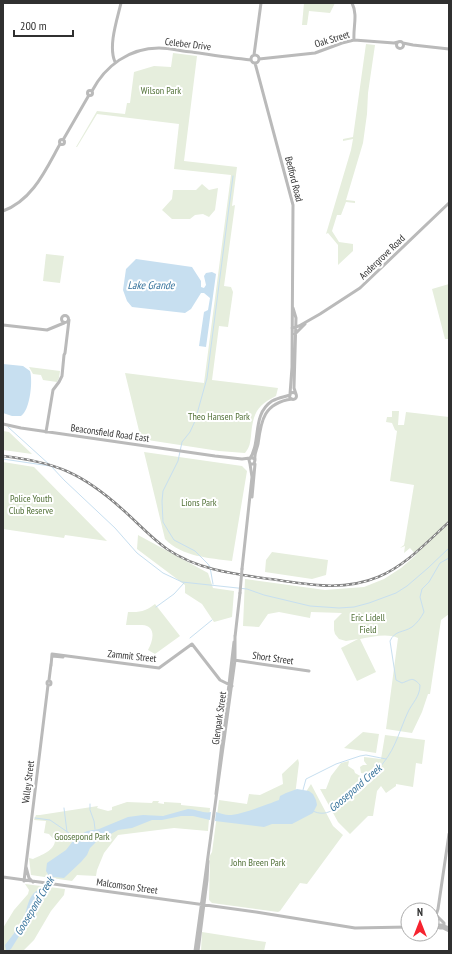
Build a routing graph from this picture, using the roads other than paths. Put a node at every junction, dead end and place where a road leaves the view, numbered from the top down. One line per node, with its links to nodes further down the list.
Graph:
1 (120, 3): 15 (street)
2 (261, 3): 12 (street)
3 (352, 3): 4 (street)
4 (354, 40): 5 (street, Oak Street); 13 (street, Oak Street)
5 (386, 42): 6 (street, Oak Street); 9 (street, Oak Street)
6 (398, 42): 7 (street); 9 (street)
7 (403, 43): 8 (street); 10 (street)
8 (413, 45): 10 (street); 11 (street)
9 (397, 47): 10 (street)
10 (403, 47)
11 (449, 50)
12 (254, 55): 13 (street); 14 (street)
13 (259, 59): 16 (street)
14 (251, 60): 15 (street, Celeber Drive); 16 (street)
15 (115, 62): 18 (street, Celeber Drive)
16 (255, 63): 27 (street, Bedford Road)
17 (449, 203): 19 (street, Andergrove Road)
18 (3, 210)
19 (320, 314): 23 (street, Andergrove Road); 27 (street, Andergrove Road)
20 (62, 319): 21 (street); 22 (street); 25 (street)
21 (69, 320): 22 (street); 26 (street)
22 (64, 323): 25 (street); 26 (street)
23 (305, 324): 27 (street, Andergrove Road); 28 (street)
24 (3, 325): 25 (street)
25 (58, 325)
26 (68, 328): 33 (street)
27 (294, 329): 28 (street, Bedford Road); 29 (street, Bedford Road)
28 (295, 335): 30 (street, Bedford Road)
29 (290, 394): 30 (street); 31 (street); 36 (street)
30 (296, 394): 31 (street)
31 (292, 399): 34 (street)
32 (3, 424): 33 (street, Beaconsfield Road East)
33 (46, 432): 35 (street, Beaconsfield Road East)
34 (257, 446): 37 (street); 40 (street)
35 (215, 456): 36 (street, Beaconsfield Road East); 38 (street, Beaconsfield Road East)
36 (250, 458): 37 (street); 38 (street)
37 (255, 459): 39 (street)
38 (250, 464): 39 (street); 41 (street, Glenpark Street)
39 (255, 464): 40 (street, Glenpark Street)
40 (254, 480): 41 (street, Glenpark Street)
41 (248, 519): 43 (street, Glenpark Street, bridge)
42 (53, 655): 44 (street, Zammit Street); 51 (street, Valley Street)
43 (233, 660): 45 (street, Short Street); 47 (street, Glenpark Street); 48 (street, Glenpark Street)
44 (212, 671): 46 (street); 48 (street)
45 (309, 671)
46 (218, 677): 47 (street); 48 (street)
47 (229, 678): 48 (street, Glenpark Street)
48 (230, 686): 50 (street, Glenpark Street)
49 (449, 834): 59 (street)
50 (208, 859): 55 (street, Glenpark Street); 56 (street, Glenpark Street)
51 (26, 863): 53 (street, Valley Street); 54 (street)
52 (3, 878): 53 (street, Malcomson Street)
53 (24, 881): 54 (street, Malcomson Street)
54 (33, 882): 56 (street, Malcomson Street)
55 (207, 885): 56 (street, Glenpark Street); 57 (street)
56 (202, 905): 57 (street, Malcomson Street); 62 (street, Glenpark Street); 62 (street, Glenpark Street)
57 (209, 906): 58 (street, Malcomson Street)
58 (400, 927)
59 (442, 927): 60 (street); 61 (street)
60 (449, 928)
61 (449, 931)
62 (197, 951)

